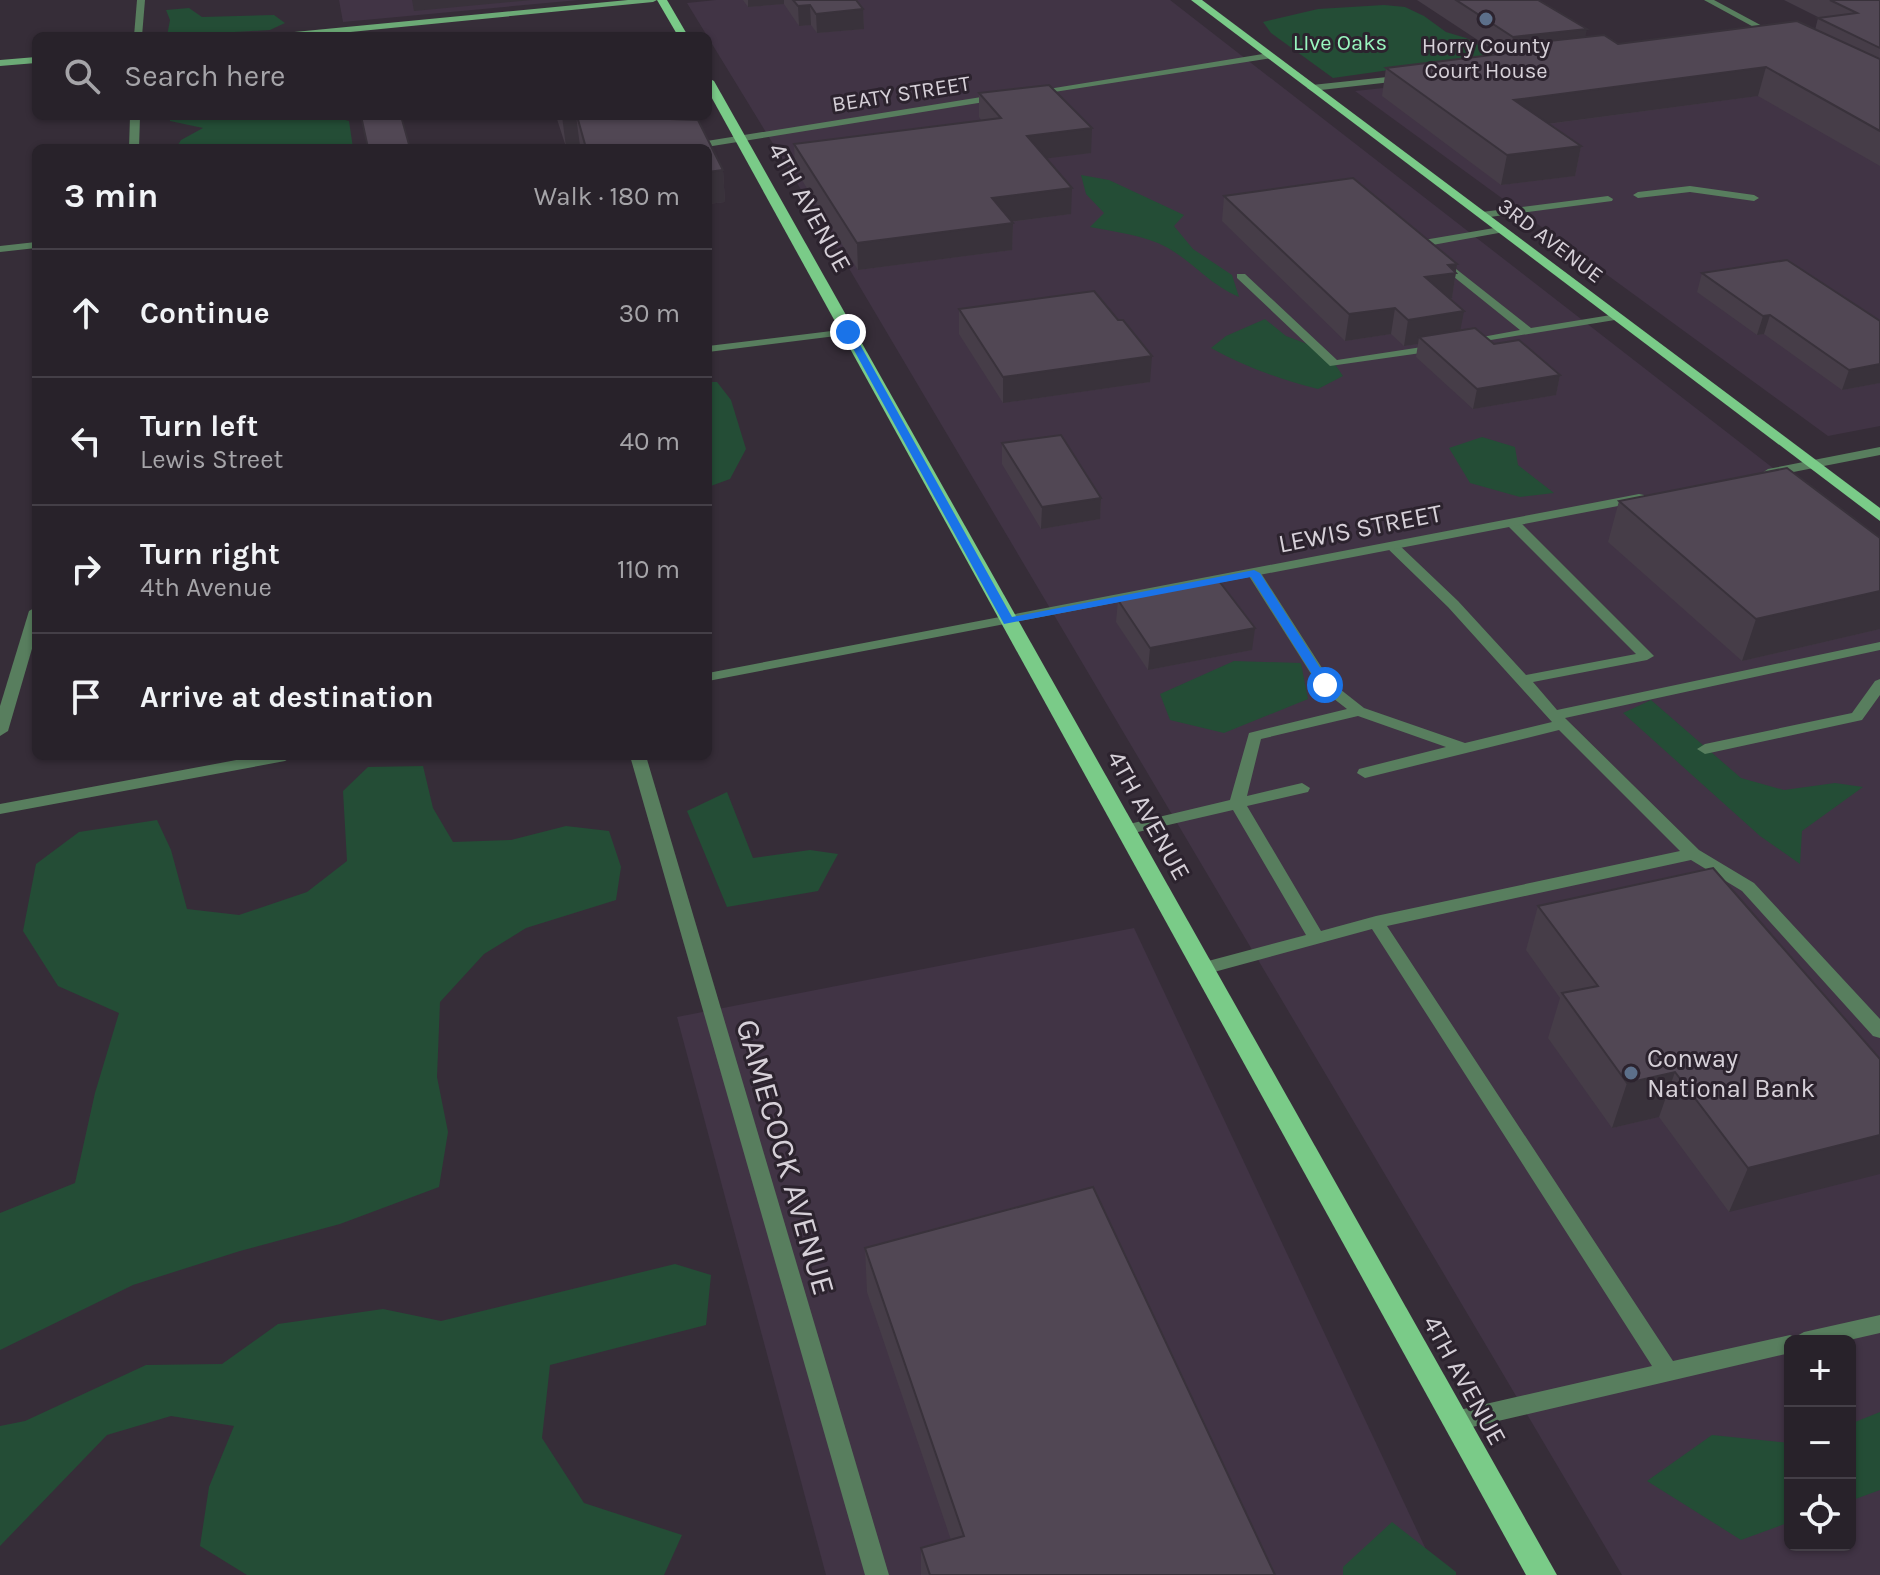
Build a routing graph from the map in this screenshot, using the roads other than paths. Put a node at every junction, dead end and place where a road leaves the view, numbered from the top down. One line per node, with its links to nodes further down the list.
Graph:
1 (141, 0): 6 (street)
2 (653, 0): 7 (street)
3 (662, 0): 8 (main road)
4 (1196, 0): 10 (main road, 3RD AVENUE)
5 (1708, 0): 9 (street)
6 (138, 32)
7 (325, 32)
8 (681, 32)
9 (1765, 39)
10 (1269, 56): 15 (main road, 3RD AVENUE); 16 (street)
11 (32, 60): 12 (street)
12 (0, 63)
13 (1422, 77): 15 (street)
14 (712, 88): 19 (main road, 4TH AVENUE)
15 (1312, 88): 25 (main road, 3RD AVENUE)
16 (1028, 93)
17 (1012, 96): 19 (street, BEATY STREET)
18 (135, 120): 20 (street)
19 (741, 139): 21 (street, BEATY STREET); 31 (main road, 4TH AVENUE)
20 (134, 144)
21 (708, 144)
22 (1638, 195): 23 (street)
23 (1754, 198)
24 (1608, 199): 25 (street)
25 (1482, 215): 26 (main road, 3RD AVENUE)
26 (1500, 230): 30 (main road, 3RD AVENUE); 32 (street)
27 (32, 245): 28 (street)
28 (0, 249)
29 (1241, 276): 32 (street)
30 (1617, 317): 32 (street); 35 (main road, 3RD AVENUE)
31 (848, 332): 33 (street); 42 (main road, 4TH AVENUE)
32 (1529, 332)
33 (712, 349)
34 (1880, 451): 35 (street)
35 (1812, 464): 36 (street); 38 (main road, 3RD AVENUE)
36 (1753, 476)
37 (1648, 496): 39 (street, LEWIS STREET)
38 (1880, 516)
39 (1513, 523): 40 (street, LEWIS STREET); 46 (street)
40 (1392, 546): 41 (street, LEWIS STREET); 46 (street)
41 (1254, 573): 42 (street, LEWIS STREET); 48 (street)
42 (1009, 622): 45 (street, LEWIS STREET); 59 (main road, 4TH AVENUE)
43 (32, 624): 50 (street)
44 (1880, 646): 49 (street)
45 (712, 676)
46 (1522, 680): 49 (street)
47 (1880, 684): 52 (street)
48 (1359, 711): 51 (street); 57 (street)
49 (1559, 719): 51 (street); 60 (street)
50 (0, 731)
51 (1464, 748): 55 (street)
52 (1705, 749)
53 (263, 760): 58 (street)
54 (639, 760): 70 (street, GAMECOCK AVENUE)
55 (1365, 773)
56 (1302, 788): 57 (street)
57 (1237, 803): 59 (street); 62 (street)
58 (0, 809)
59 (1125, 830): 63 (main road, 4TH AVENUE)
60 (1693, 854): 61 (street); 64 (street)
61 (1376, 922): 62 (street); 68 (street)
62 (1317, 938): 63 (street)
63 (1203, 969): 69 (main road, 4TH AVENUE)
64 (1880, 1031)
65 (1880, 1324): 66 (street)
66 (1831, 1335)
67 (1784, 1345): 68 (street)
68 (1668, 1372): 69 (street)
69 (1455, 1421): 71 (main road, 4TH AVENUE)
70 (877, 1575)
71 (1542, 1575)

